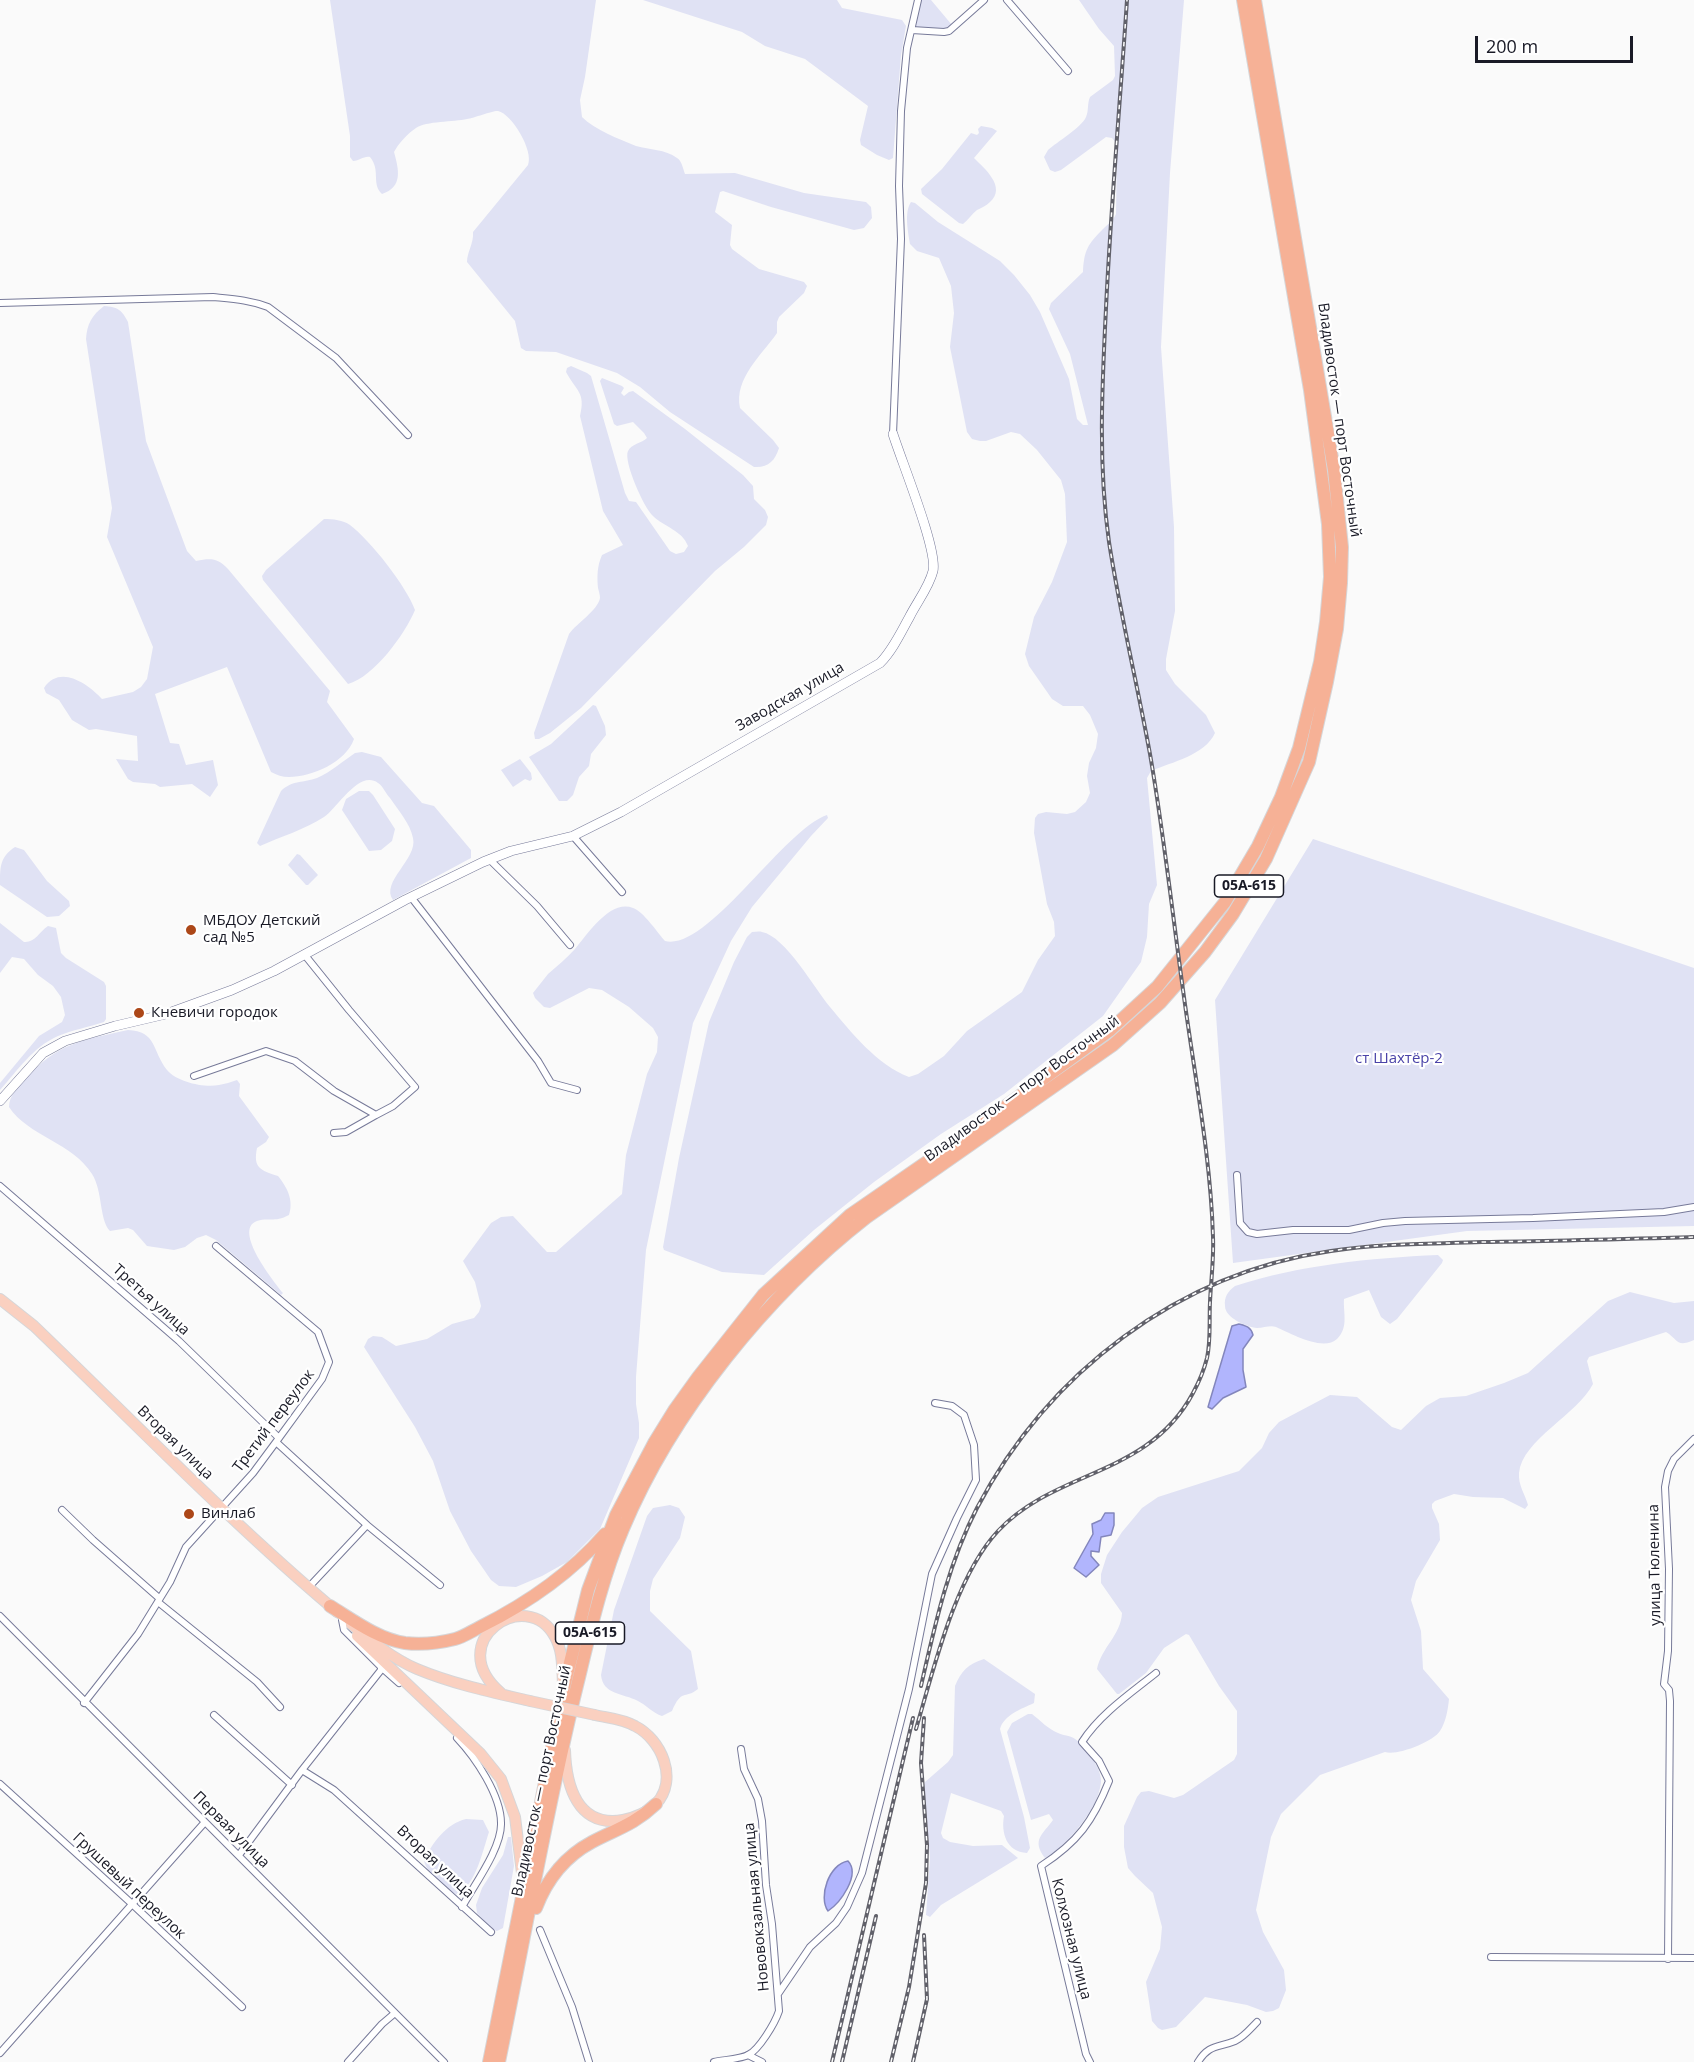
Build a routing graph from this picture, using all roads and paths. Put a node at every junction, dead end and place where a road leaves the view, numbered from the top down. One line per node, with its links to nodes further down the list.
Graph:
1 (918, 0): 6 (street)
2 (984, 0): 6 (street)
3 (1007, 0): 7 (street)
4 (1243, 0): 33 (highway, Владивосток — порт Восточный / 05А-615)
5 (1256, 0): 47 (highway, Владивосток — порт Восточный / 05А-615)
6 (912, 30): 9 (street)
7 (1068, 70)
8 (0, 303): 10 (street)
9 (893, 434): 11 (street, Заводская улица)
10 (408, 435)
11 (573, 836): 12 (street, Заводская улица); 13 (street)
12 (489, 859): 14 (street, Заводская улица); 15 (street)
13 (622, 892)
14 (411, 897): 16 (street, Заводская улица); 18 (street)
15 (570, 945)
16 (304, 954): 19 (street, Заводская улица); 20 (street)
17 (194, 1076): 20 (street)
18 (577, 1090)
19 (0, 1101)
20 (376, 1115): 21 (street)
21 (334, 1133)
22 (1237, 1175): 24 (street)
23 (0, 1186): 29 (street, Третья улица)
24 (1694, 1207)
25 (216, 1246): 29 (street, Третий переулок)
26 (0, 1299): 30 (main road, Вторая улица)
27 (935, 1403): 64 (street)
28 (1694, 1439): 63 (street, улица Тюленина)
29 (278, 1440): 30 (street, Третий переулок); 32 (street, Третья улица)
30 (220, 1508): 35 (main road, Вторая улица); 36 (street, Третий переулок)
31 (62, 1510): 36 (street)
32 (367, 1525): 34 (street, Третья улица); 35 (street)
33 (609, 1528): 37 (highway); 42 (highway, Владивосток — порт Восточный / 05А-615)
34 (440, 1585)
35 (308, 1588): 37 (main road, Вторая улица)
36 (158, 1600): 44 (street, Третий переулок); 45 (street)
37 (330, 1606): 39 (main road); 43 (main road)
38 (0, 1616): 44 (street, Первая улица)
39 (342, 1620): 40 (street); 55 (main road)
40 (381, 1667): 49 (street); 57 (street)
41 (1156, 1673): 79 (street, Колхозная улица)
42 (564, 1687): 43 (main road); 55 (highway, Владивосток — порт Восточный / 05А-615)
43 (504, 1695): 52 (main road, bridge)
44 (84, 1703): 53 (street, Первая улица)
45 (280, 1707)
46 (214, 1715): 51 (street)
47 (564, 1740): 52 (main road); 58 (highway, Владивосток — порт Восточный / 05А-615)
48 (741, 1749): 64 (street, Нововокзальная улица)
49 (302, 1770): 51 (street); 57 (street, Вторая улица)
50 (0, 1784): 56 (street, Грушевый переулок)
51 (292, 1785): 54 (street)
52 (656, 1804): 58 (highway)
53 (205, 1822): 54 (street, Первая улица); 56 (street)
54 (239, 1855): 66 (street, Первая улица)
55 (524, 1888): 68 (highway, Владивосток — порт Восточный / 05А-615)
56 (131, 1903): 65 (street, Грушевый переулок); 69 (street)
57 (462, 1907): 60 (street, Вторая улица)
58 (527, 1925): 75 (highway, Владивосток — порт Восточный / 05А-615)
59 (540, 1930): 76 (street)
60 (490, 1932)
61 (1491, 1957): 63 (street)
62 (1694, 1958): 63 (street)
63 (1668, 1959)
64 (778, 1994): 70 (street, Нововокзальная улица)
65 (242, 2007)
66 (395, 2013): 71 (street); 72 (street, Первая улица)
67 (1257, 2022): 80 (street)
68 (495, 2034): 73 (street); 74 (highway, Владивосток — порт Восточный / 05А-615)
69 (0, 2053)
70 (748, 2055): 77 (street); 78 (street)
71 (348, 2062)
72 (444, 2062)
73 (483, 2062)
74 (489, 2062)
75 (499, 2062)
76 (589, 2062)
77 (714, 2062)
78 (762, 2062)
79 (1090, 2062)
80 (1198, 2062)

